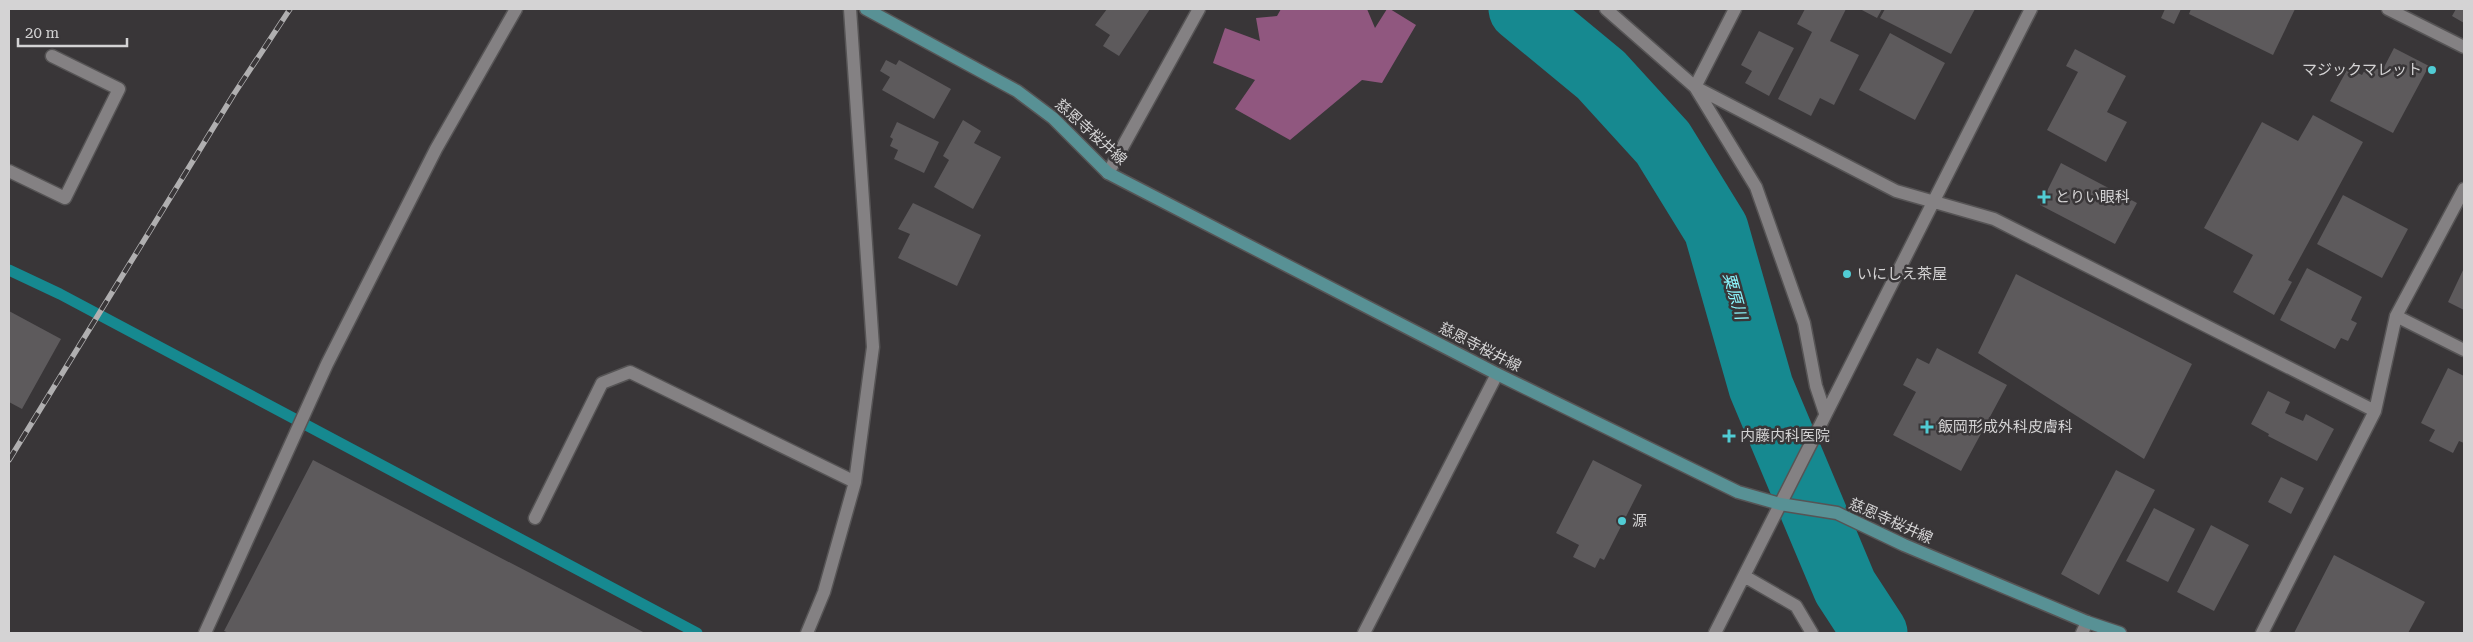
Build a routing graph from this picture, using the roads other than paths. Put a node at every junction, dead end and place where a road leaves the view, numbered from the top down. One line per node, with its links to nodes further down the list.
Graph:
1 (516, 9): 26 (street)
2 (850, 9): 21 (street)
3 (866, 9): 13 (main road, 慈恩寺桜井線)
4 (1198, 9): 13 (street)
5 (1606, 9): 11 (street)
6 (1735, 9): 11 (street)
7 (2031, 9): 15 (street)
8 (2388, 9): 9 (street)
9 (2464, 47)
10 (52, 56): 12 (street)
11 (1695, 87): 15 (street); 20 (street)
12 (9, 171)
13 (1108, 174): 18 (main road, 慈恩寺桜井線)
14 (2464, 189): 16 (street)
15 (1934, 203): 19 (street); 20 (street)
16 (2396, 316): 17 (street); 19 (street)
17 (2464, 350)
18 (1497, 374): 22 (main road, 慈恩寺桜井線); 28 (street)
19 (2375, 411): 32 (street)
20 (1825, 414): 22 (street)
21 (855, 482): 23 (street); 27 (street)
22 (1780, 504): 24 (street); 25 (main road, 慈恩寺桜井線)
23 (535, 518)
24 (1744, 576): 29 (street); 30 (street)
25 (2085, 628): 31 (main road, 慈恩寺桜井線)
26 (206, 633)
27 (808, 633)
28 (1364, 633)
29 (1715, 633)
30 (1812, 633)
31 (2120, 633)
32 (2262, 633)

